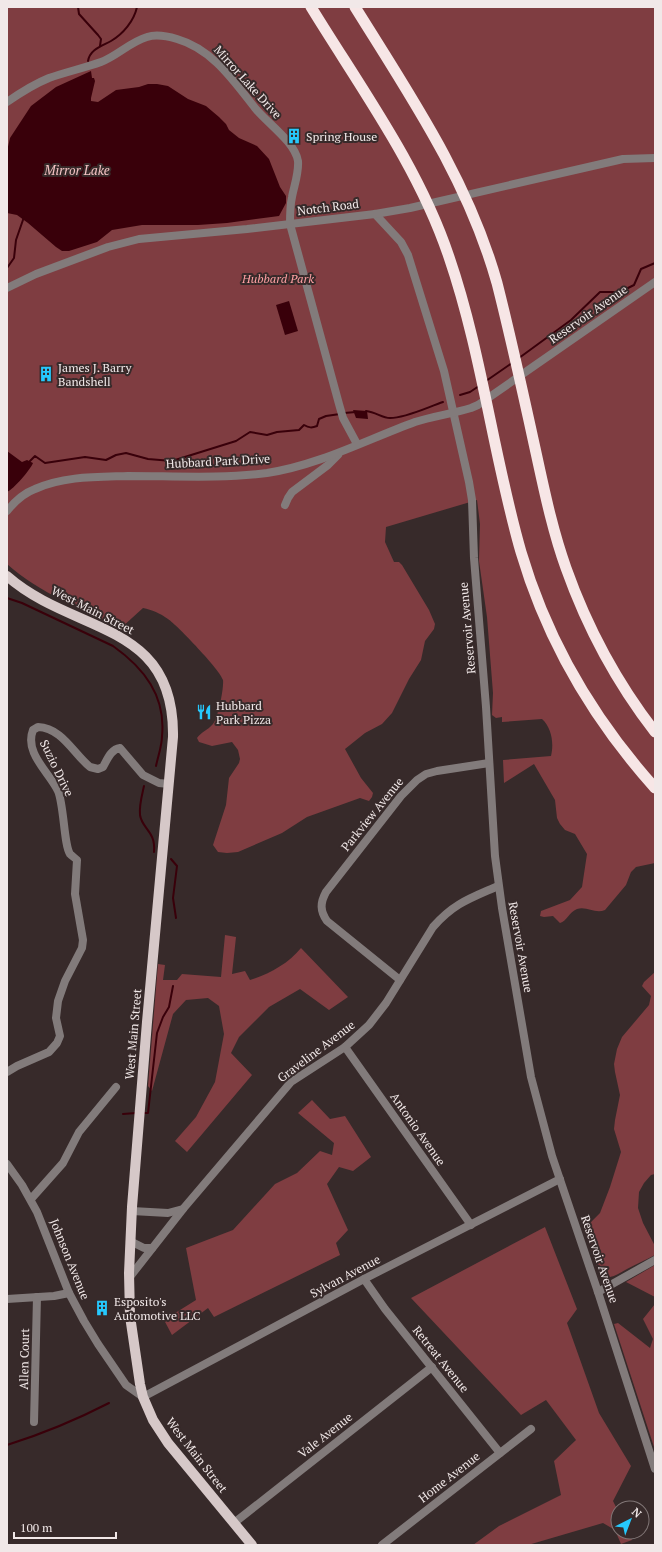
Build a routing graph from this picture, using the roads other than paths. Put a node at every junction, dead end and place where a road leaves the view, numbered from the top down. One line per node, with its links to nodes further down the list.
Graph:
1 (311, 7): 18 (highway)
2 (355, 7): 15 (highway)
3 (7, 102): 6 (street, Mirror Lake Drive)
4 (655, 158): 5 (street, Notch Road)
5 (375, 214): 6 (street, Notch Road); 9 (street, Reservoir Avenue)
6 (290, 224): 8 (street, Notch Road); 10 (street, Mirror Lake Drive)
7 (655, 282): 9 (street, Reservoir Avenue)
8 (7, 288)
9 (453, 413): 10 (street, Hubbard Park Drive); 16 (street, Reservoir Avenue)
10 (357, 444): 11 (street, Hubbard Park Drive)
11 (341, 452): 12 (street); 13 (street, Hubbard Park Drive)
12 (285, 505)
13 (7, 511)
14 (7, 576): 17 (main road, West Main Street)
15 (655, 732)
16 (490, 763): 19 (street, Reservoir Avenue); 20 (street, Parkview Avenue)
17 (169, 784): 22 (street, Suzio Drive); 28 (main road, West Main Street)
18 (655, 788)
19 (498, 886): 20 (street, Graveline Avenue); 25 (street, Reservoir Avenue)
20 (400, 980): 21 (street, Graveline Avenue)
21 (345, 1047): 27 (street, Graveline Avenue); 29 (street, Antonio Avenue)
22 (7, 1072)
23 (116, 1087): 26 (street)
24 (7, 1164): 26 (street, Johnson Avenue)
25 (560, 1179): 29 (street, Sylvan Avenue); 35 (street, Reservoir Avenue)
26 (31, 1199): 36 (street, Johnson Avenue)
27 (183, 1209): 28 (street); 31 (street, Graveline Avenue)
28 (132, 1211): 30 (main road, West Main Street)
29 (471, 1225): 34 (street, Sylvan Avenue)
30 (130, 1241): 31 (street); 33 (main road, West Main Street)
31 (152, 1248): 33 (street, Graveline Avenue)
32 (655, 1260): 35 (street)
33 (129, 1278): 40 (main road, West Main Street)
34 (364, 1279): 39 (street, Retreat Avenue); 40 (street, Sylvan Avenue)
35 (598, 1292): 44 (street, Reservoir Avenue)
36 (69, 1293): 37 (street); 40 (street, Johnson Avenue)
37 (37, 1297): 38 (street); 41 (street, Allen Court)
38 (7, 1299)
39 (432, 1367): 43 (street, Retreat Avenue); 45 (street, Vale Avenue)
40 (143, 1397): 45 (main road, West Main Street)
41 (34, 1422)
42 (530, 1428): 43 (street, Home Avenue)
43 (500, 1453): 47 (street, Home Avenue)
44 (655, 1469)
45 (234, 1523): 46 (main road, West Main Street)
46 (252, 1545)
47 (382, 1545)

